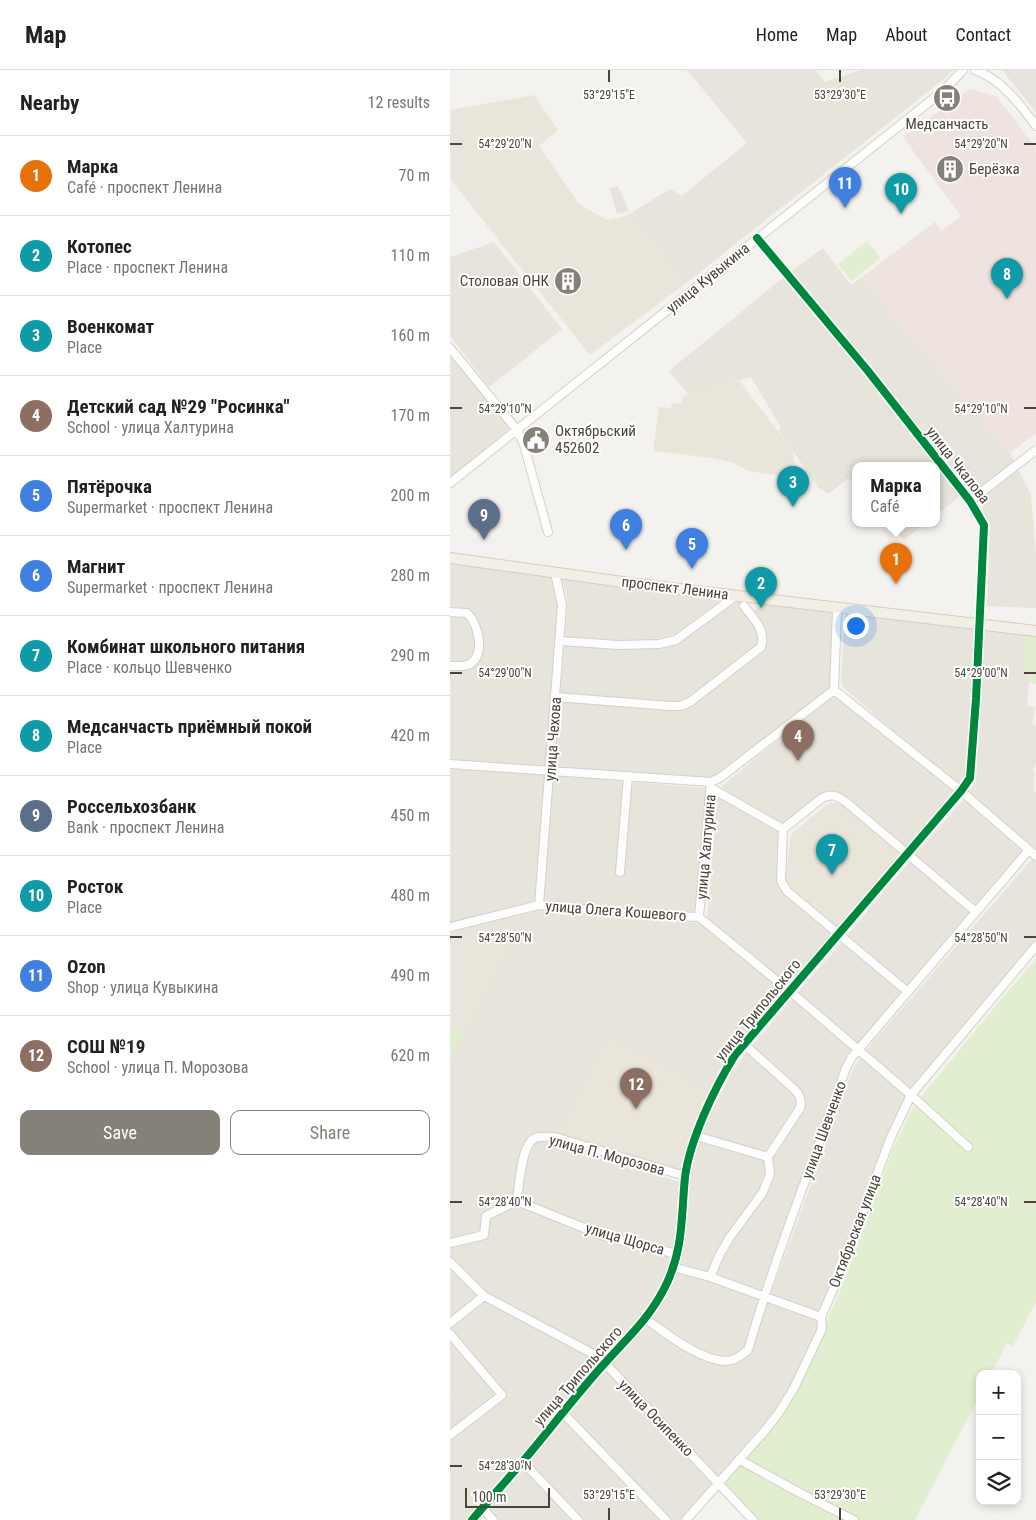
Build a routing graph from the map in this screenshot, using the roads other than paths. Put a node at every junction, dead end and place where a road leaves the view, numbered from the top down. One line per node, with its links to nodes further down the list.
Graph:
1 (963, 70): 4 (street, улица Кувыкина)
2 (975, 70): 3 (street)
3 (1036, 126)
4 (757, 238): 6 (street, улица Кувыкина); 8 (street, улица Чкалова)
5 (450, 348): 6 (street)
6 (517, 430): 10 (street, улица Кувыкина); 12 (street)
7 (1036, 450): 11 (street)
8 (939, 462)
9 (940, 463): 11 (street, улица Чкалова)
10 (450, 483)
11 (970, 501): 19 (street, улица Чкалова)
12 (548, 532)
13 (450, 559): 14 (main road, проспект Ленина)
14 (555, 573): 15 (main road, проспект Ленина); 21 (street, улица Чехова)
15 (737, 595): 19 (main road, проспект Ленина); 21 (street)
16 (744, 606): 24 (street)
17 (837, 611): 23 (street)
18 (450, 612): 22 (street)
19 (979, 624): 20 (main road, проспект Ленина); 29 (street, улица Чкалова)
20 (1036, 631)
21 (561, 641): 24 (street, улица Чехова)
22 (450, 666)
23 (834, 690): 28 (street, улица Халтурина); 29 (street)
24 (556, 697): 26 (street, улица Чехова)
25 (450, 764): 26 (street)
26 (550, 772): 27 (street); 35 (street, улица Чехова)
27 (628, 776): 28 (street); 34 (street)
28 (711, 785): 30 (street); 37 (street, улица Халтурина)
29 (961, 791): 31 (street); 32 (street, улица Трипольского)
30 (783, 829): 32 (street); 39 (street)
31 (1029, 850): 33 (street); 36 (street, улица Шевченко)
32 (907, 853): 36 (street); 39 (street, улица Трипольского)
33 (1036, 856)
34 (620, 872)
35 (540, 905): 37 (street, улица Олега Кошевого); 38 (street, улица Олега Кошевого)
36 (976, 912): 42 (street, улица Шевченко)
37 (700, 917): 41 (street, улица Олега Кошевого)
38 (450, 927)
39 (839, 934): 41 (street, улица Трипольского); 42 (street)
40 (1036, 946): 45 (street, Октябрьская улица)
41 (788, 992): 43 (street, улица Трипольского); 44 (street, улица Олега Кошевого)
42 (908, 992): 44 (street, улица Шевченко)
43 (744, 1044): 46 (street, улица Трипольского); 48 (street)
44 (857, 1050): 45 (street, улица Олега Кошевого); 57 (street, улица Шевченко)
45 (911, 1096): 47 (street, улица Олега Кошевого); 58 (street, Октябрьская улица)
46 (696, 1136): 48 (street); 49 (street, улица Трипольского)
47 (968, 1147)
48 (768, 1157): 55 (street)
49 (685, 1176): 50 (street, улица П. Морозова); 52 (street, улица Трипольского)
50 (517, 1201): 51 (street); 52 (street, улица Щорса)
51 (450, 1243)
52 (677, 1254): 54 (street, улица Трипольского)
53 (450, 1262): 56 (street, улица Осипенко)
54 (673, 1267): 55 (street, улица Щорса); 59 (street, улица Трипольского)
55 (710, 1278): 57 (street, улица Щорса)
56 (484, 1296): 60 (street); 62 (street, улица Осипенко)
57 (764, 1297): 58 (street, улица Щорса); 59 (street, улица Шевченко)
58 (821, 1317): 65 (street, Октябрьская улица)
59 (646, 1319): 62 (street, улица Трипольского)
60 (450, 1323)
61 (450, 1334): 64 (street)
62 (605, 1363): 63 (street, улица Трипольского); 67 (street, улица Осипенко)
63 (563, 1412): 66 (street, улица Трипольского); 72 (street)
64 (450, 1435)
65 (740, 1460): 67 (street, Октябрьская улица); 75 (street)
66 (523, 1462): 68 (street, улица Трипольского); 71 (street)
67 (719, 1484): 73 (street, Октябрьская улица); 74 (street, улица Осипенко)
68 (482, 1508): 69 (street, улица Трипольского); 70 (street)
69 (472, 1520)
70 (493, 1520)
71 (578, 1520)
72 (666, 1520)
73 (686, 1520)
74 (752, 1520)
75 (854, 1520)

